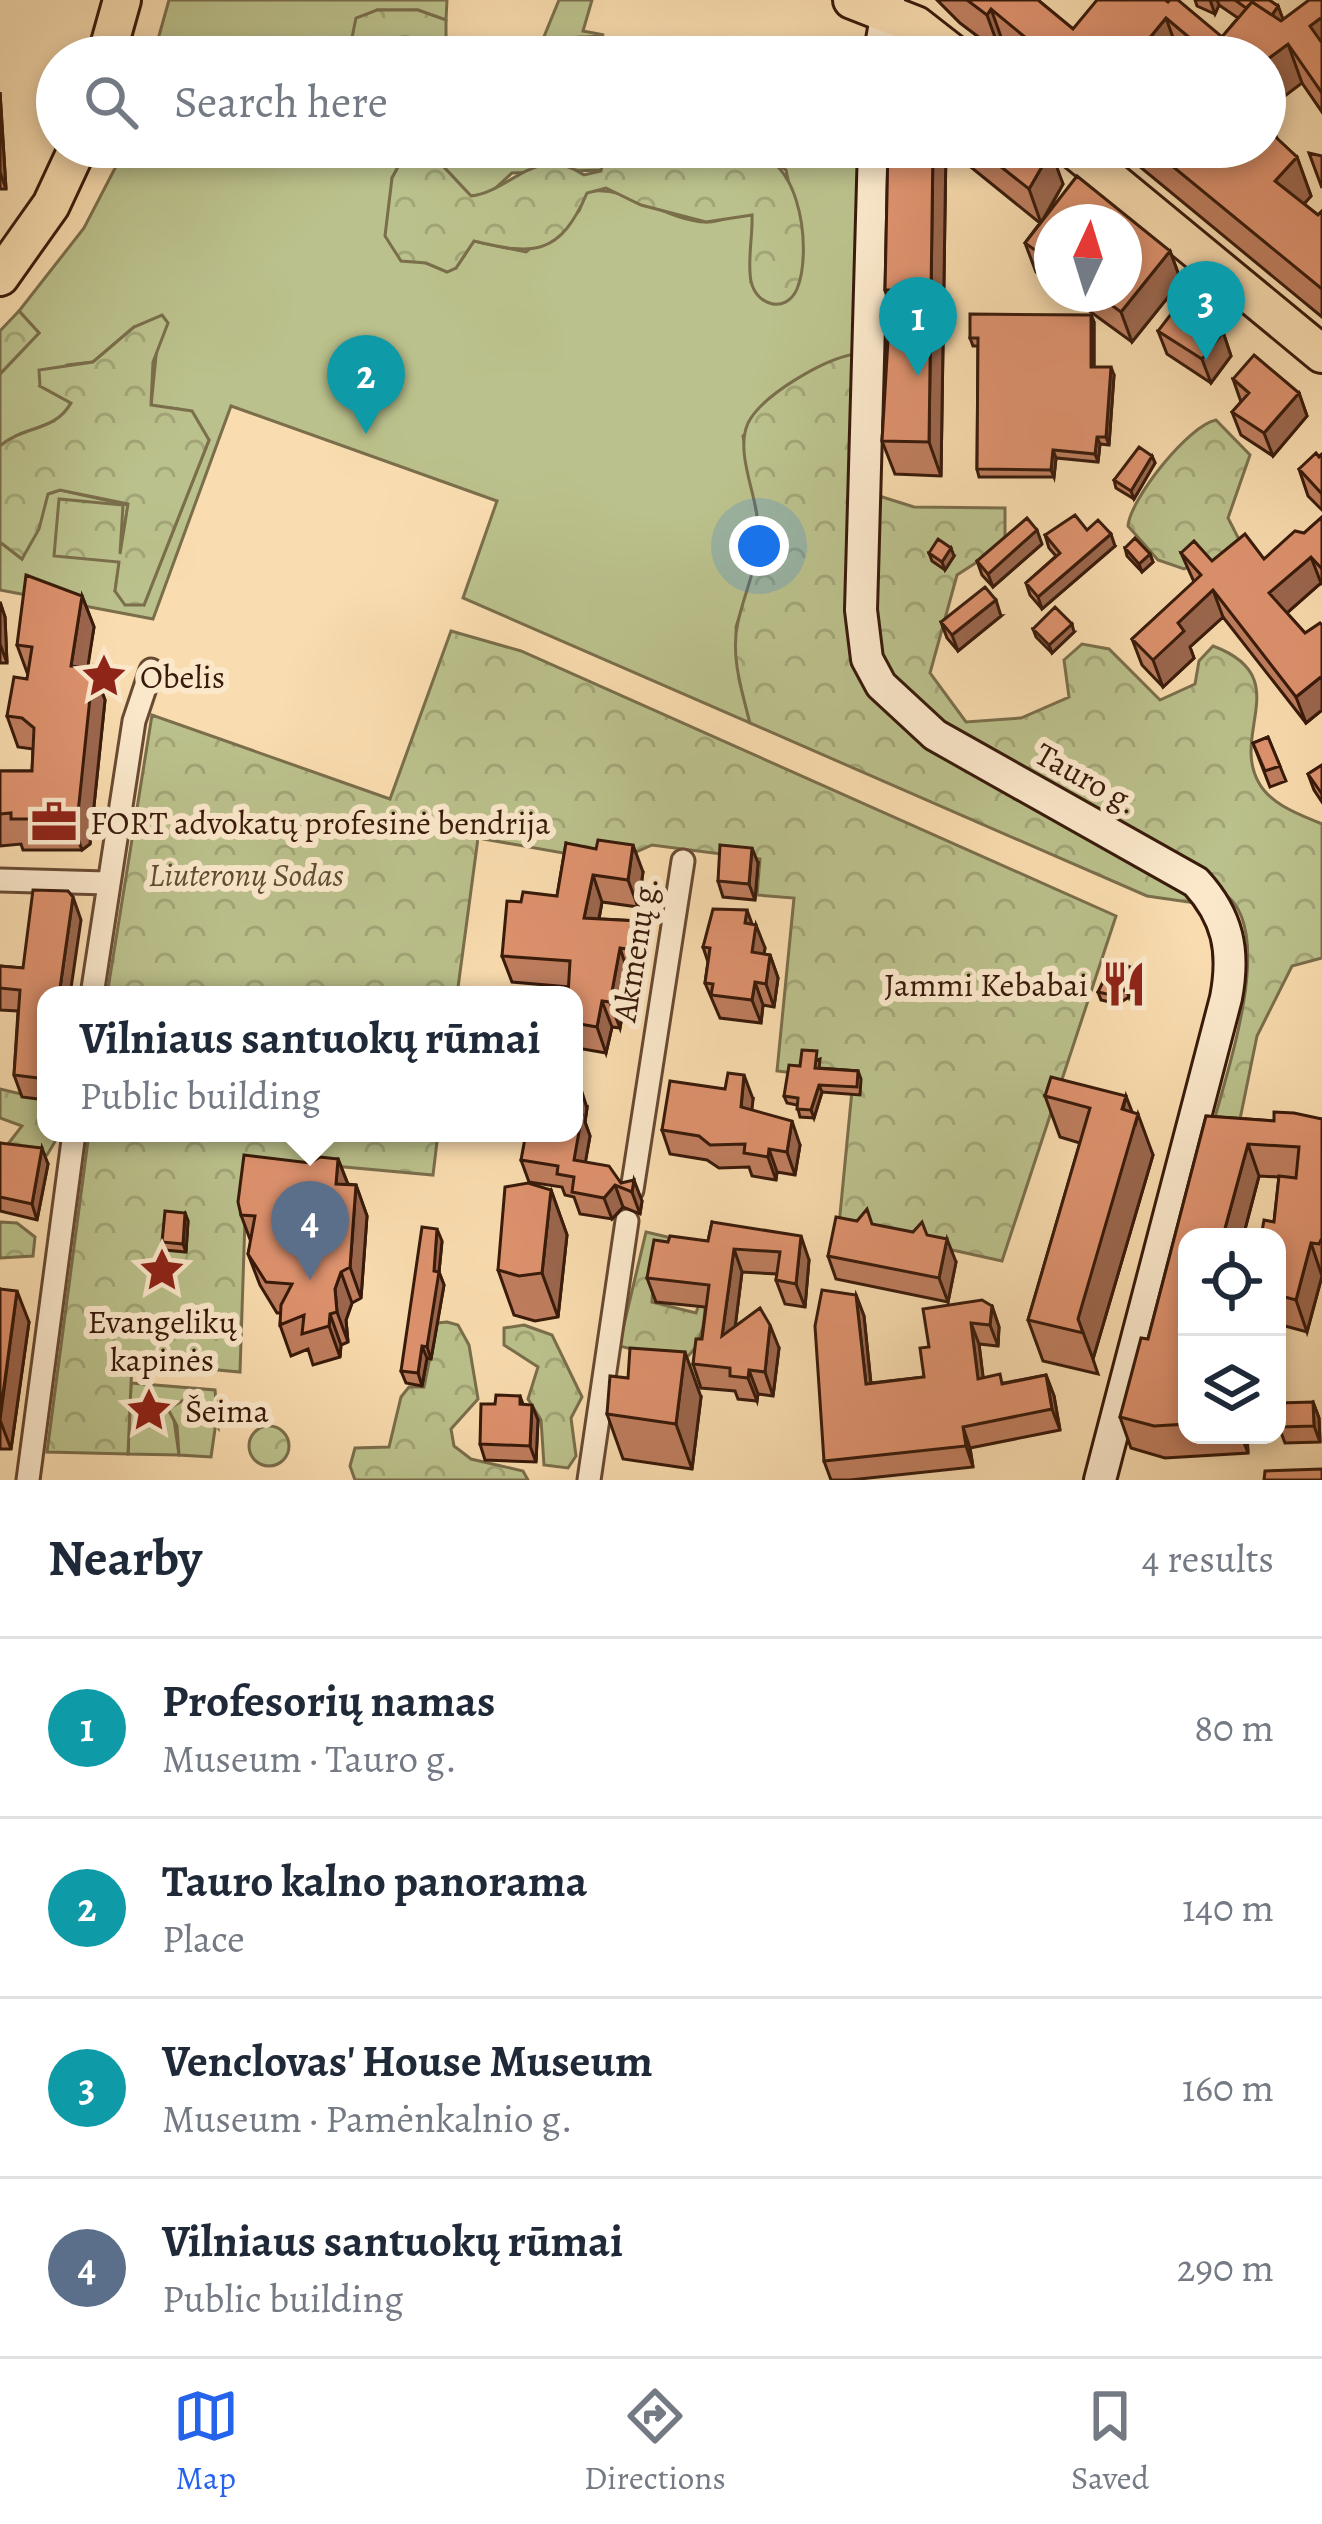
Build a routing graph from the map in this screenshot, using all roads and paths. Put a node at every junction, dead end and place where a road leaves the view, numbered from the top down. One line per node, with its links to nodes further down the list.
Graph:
1 (122, 0): 3 (main road)
2 (875, 4): 4 (main road); 5 (main road)
3 (112, 36)
4 (877, 36)
5 (929, 36)
6 (68, 168): 9 (main road)
7 (873, 168): 21 (main road, Tauro g.)
8 (1096, 168): 10 (main road)
9 (0, 277)
10 (1322, 354)
11 (151, 670): 14 (street)
12 (682, 861): 17 (street, Akmenų g.)
13 (0, 880): 14 (street)
14 (107, 883): 15 (street)
15 (93, 986)
16 (73, 1142): 19 (street)
17 (632, 1190)
18 (627, 1221): 20 (street)
19 (28, 1480)
20 (589, 1480)
21 (1100, 1480)

